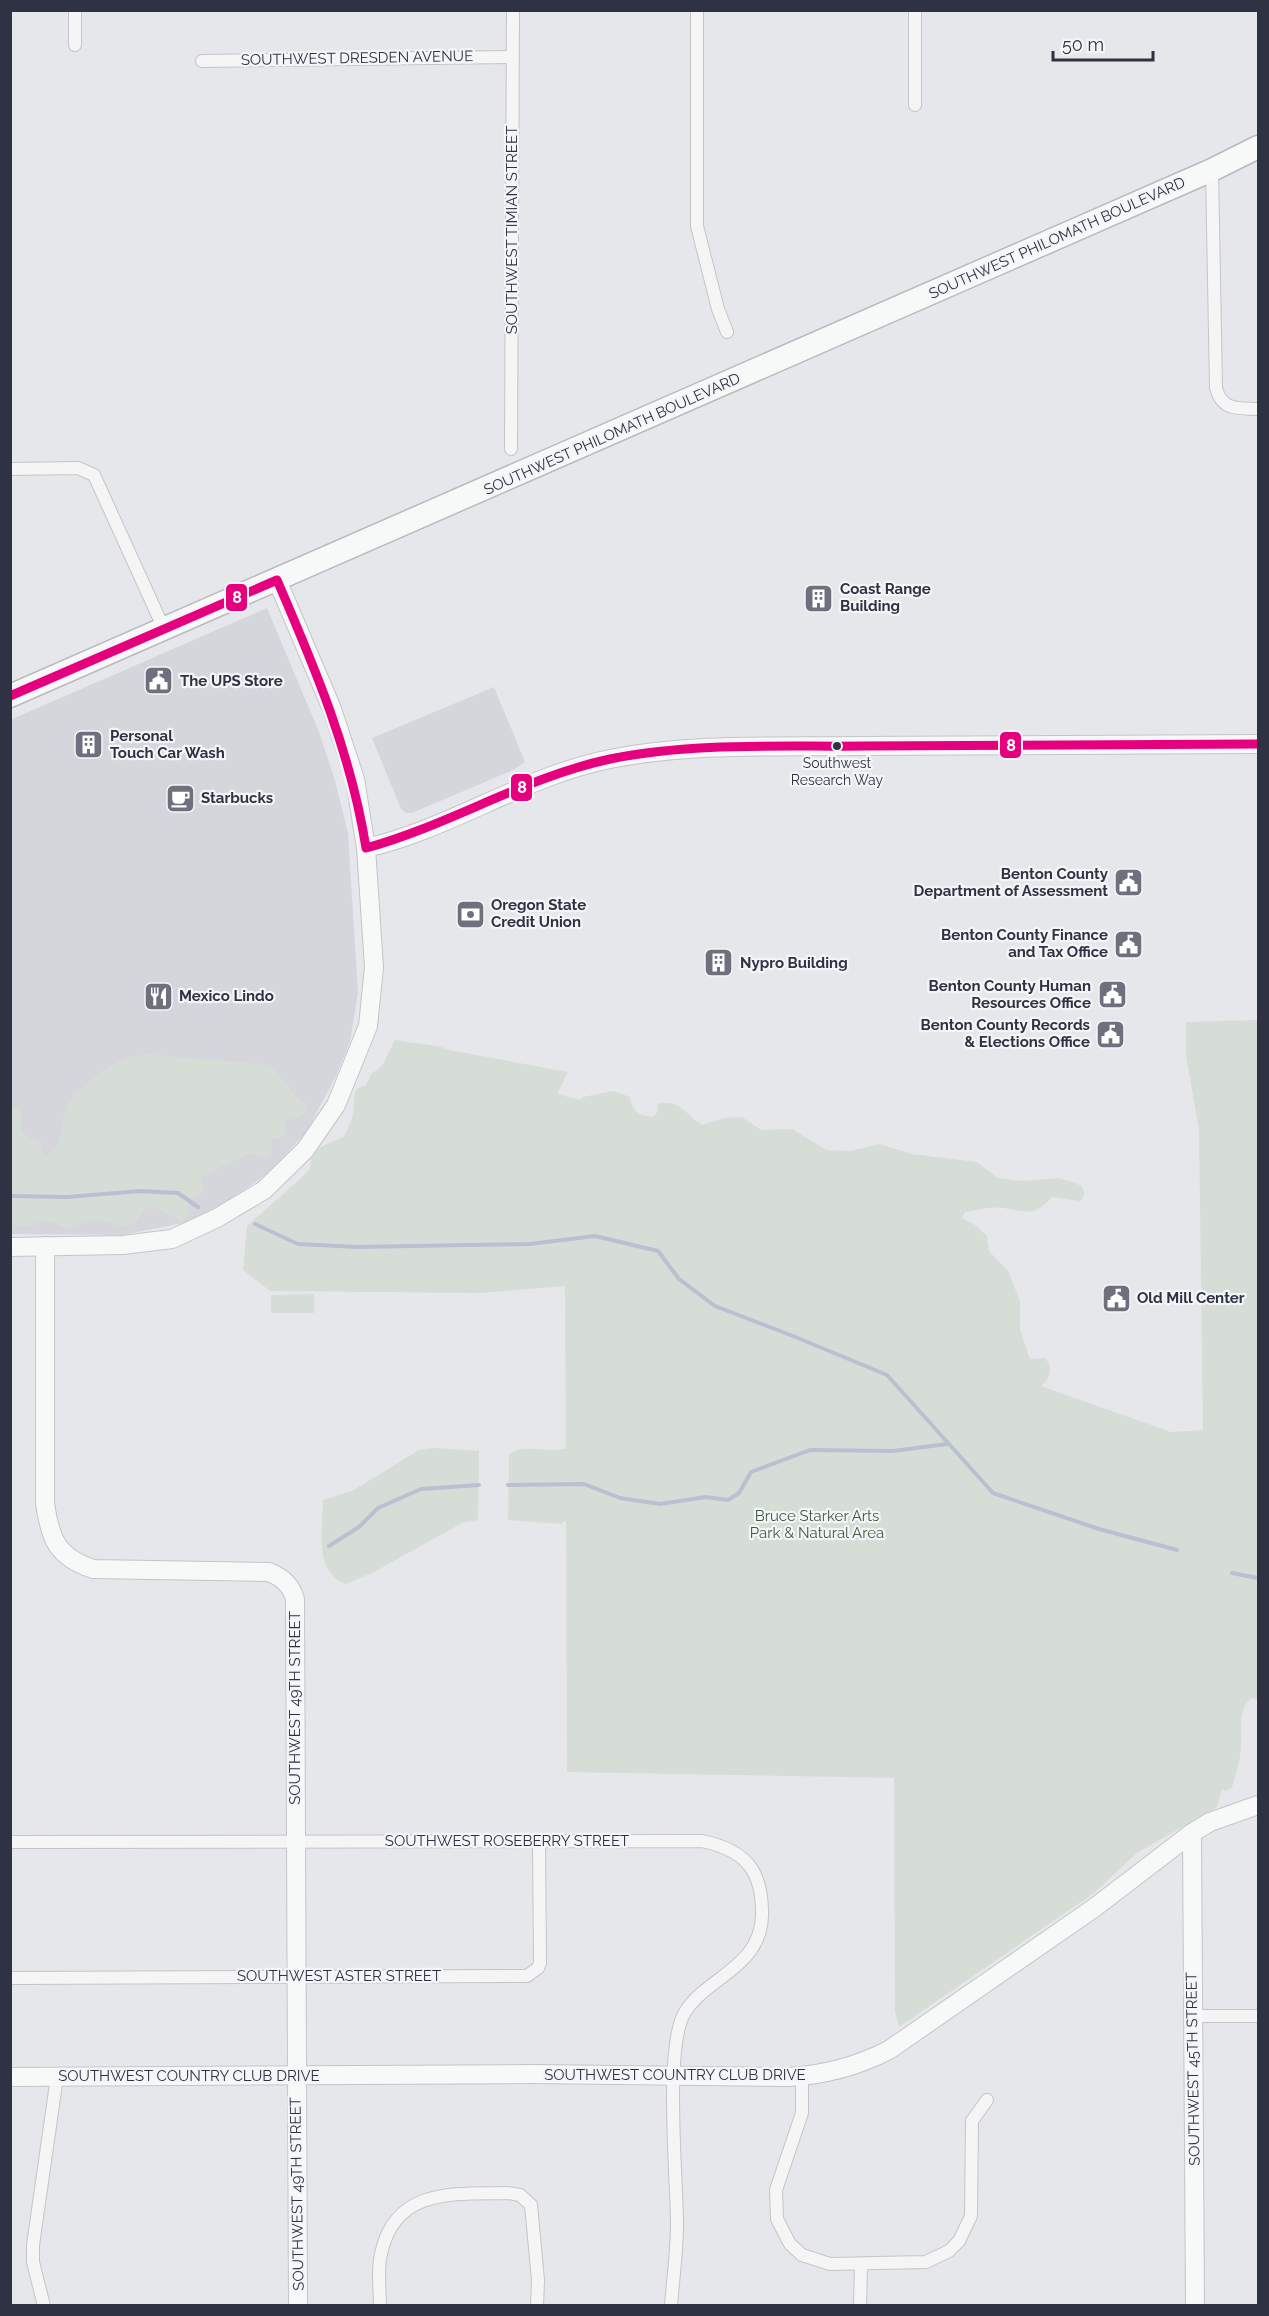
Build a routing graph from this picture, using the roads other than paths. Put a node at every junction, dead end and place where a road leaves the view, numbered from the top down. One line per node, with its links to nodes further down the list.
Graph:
1 (75, 10): 5 (street)
2 (513, 10): 6 (street, SOUTHWEST TIMIAN STREET)
3 (697, 10): 12 (street)
4 (915, 10): 8 (street)
5 (75, 45)
6 (513, 57): 7 (street, SOUTHWEST DRESDEN AVENUE); 14 (street, SOUTHWEST TIMIAN STREET)
7 (202, 61)
8 (915, 105)
9 (1258, 147): 11 (highway, SOUTHWEST PHILOMATH BOULEVARD)
10 (1258, 159): 11 (highway, SOUTHWEST PHILOMATH BOULEVARD)
11 (1212, 170): 13 (street); 16 (highway, SOUTHWEST PHILOMATH BOULEVARD)
12 (727, 332)
13 (1258, 409)
14 (512, 449)
15 (10, 469): 17 (street)
16 (277, 580): 17 (highway, SOUTHWEST PHILOMATH BOULEVARD); 20 (street)
17 (164, 629): 18 (highway, SOUTHWEST PHILOMATH BOULEVARD)
18 (10, 696)
19 (1258, 744): 20 (street)
20 (366, 848): 21 (street)
21 (45, 1246): 22 (street); 25 (street, SOUTHWEST 49TH STREET)
22 (10, 1247)
23 (1258, 1805): 24 (street, SOUTHWEST COUNTRY CLUB DRIVE)
24 (1192, 1833): 30 (street, SOUTHWEST 45TH STREET); 34 (street, SOUTHWEST COUNTRY CLUB DRIVE)
25 (294, 1841): 26 (street, SOUTHWEST ROSEBERRY STREET); 27 (street, SOUTHWEST ROSEBERRY STREET); 28 (street, SOUTHWEST 49TH STREET)
26 (539, 1841): 28 (street, SOUTHWEST ASTER STREET); 33 (street, SOUTHWEST ROSEBERRY STREET)
27 (10, 1842)
28 (295, 1976): 29 (street, SOUTHWEST ASTER STREET); 32 (street, SOUTHWEST 49TH STREET)
29 (10, 1978)
30 (1192, 2016): 31 (street); 45 (street, SOUTHWEST 45TH STREET)
31 (1258, 2016)
32 (295, 2075): 33 (street, SOUTHWEST COUNTRY CLUB DRIVE); 36 (street, SOUTHWEST COUNTRY CLUB DRIVE); 40 (street, SOUTHWEST 49TH STREET)
33 (674, 2076): 34 (street, SOUTHWEST COUNTRY CLUB DRIVE); 43 (street, SOUTHWEST ROSEBERRY STREET)
34 (802, 2076): 38 (street)
35 (10, 2077): 36 (street, SOUTHWEST COUNTRY CLUB DRIVE)
36 (57, 2077): 39 (street)
37 (987, 2100): 38 (street)
38 (861, 2264): 44 (street)
39 (44, 2306)
40 (298, 2306)
41 (380, 2306): 42 (street)
42 (537, 2306)
43 (670, 2306)
44 (860, 2306)
45 (1195, 2306)

